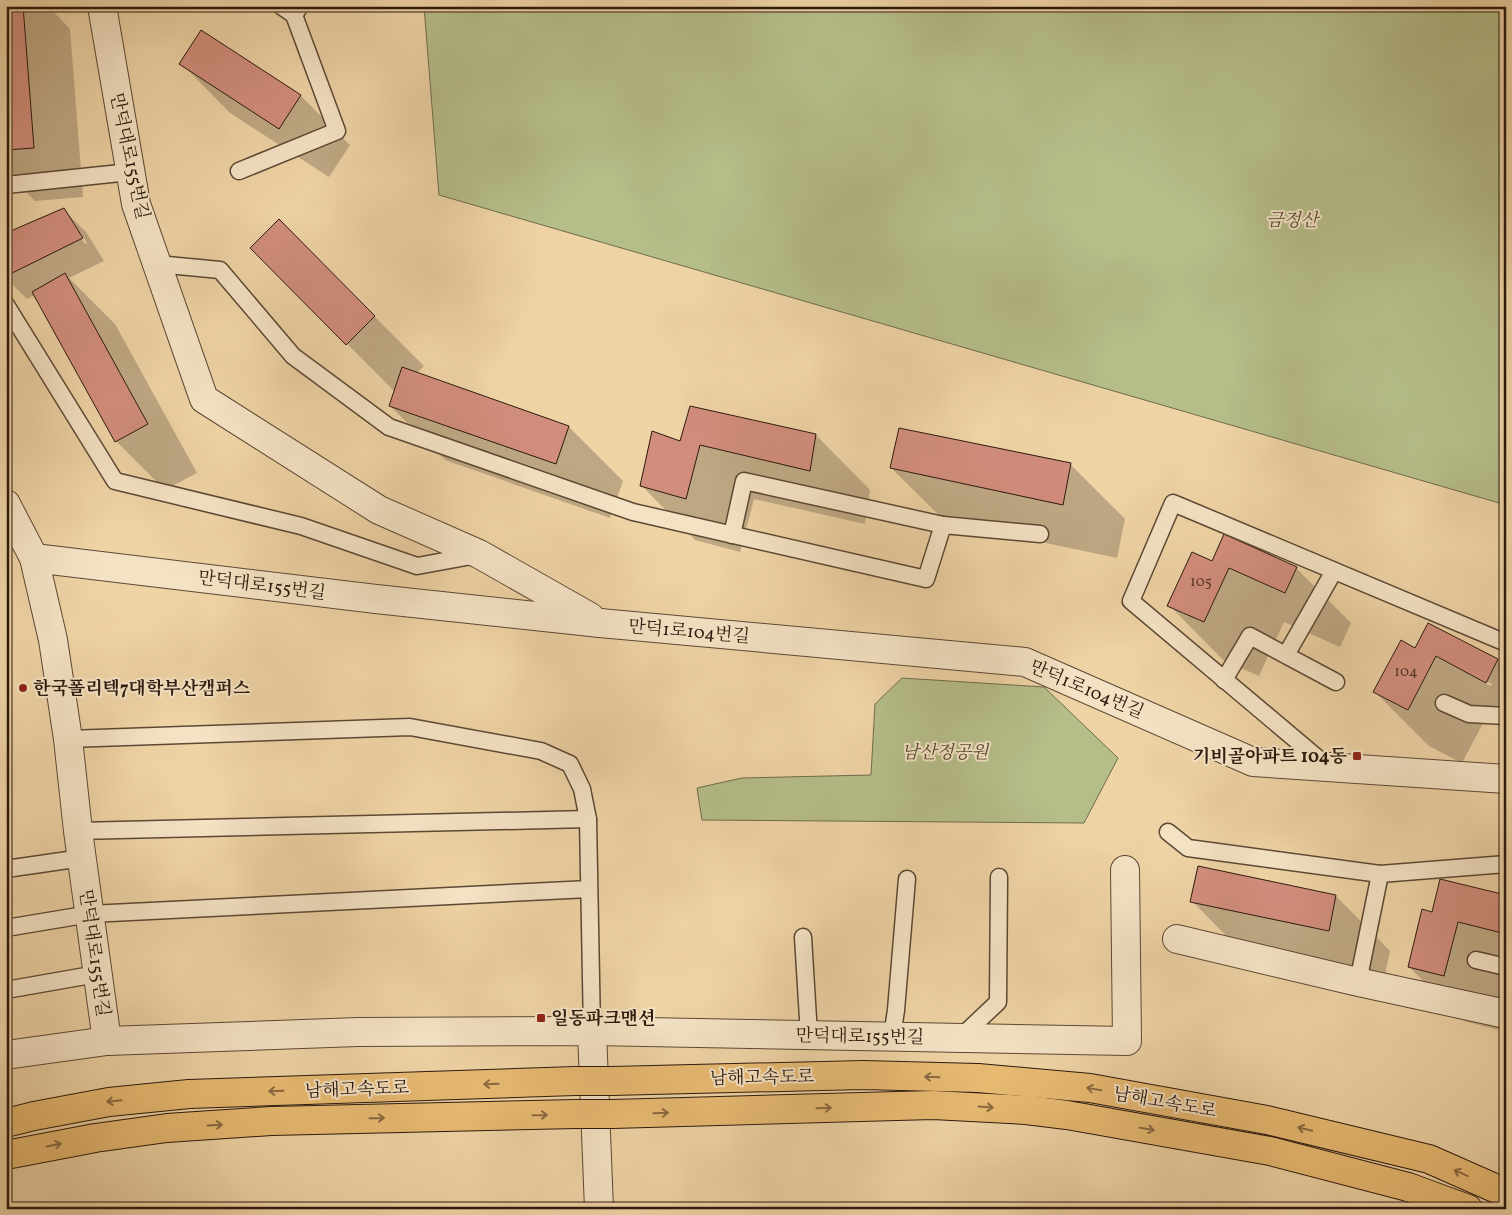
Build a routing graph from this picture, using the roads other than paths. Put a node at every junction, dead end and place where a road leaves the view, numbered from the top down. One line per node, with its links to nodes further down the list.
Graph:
1 (102, 6): 4 (street, 만덕대로155번길)
2 (292, 9): 3 (lane)
3 (239, 171)
4 (130, 172): 5 (lane); 6 (street, 만덕대로155번길)
5 (6, 185)
6 (157, 264): 11 (lane); 12 (street, 만덕대로155번길)
7 (6, 304): 12 (lane)
8 (6, 504): 13 (street)
9 (943, 525): 10 (lane); 11 (lane); 11 (lane)
10 (1040, 534)
11 (732, 535)
12 (479, 554): 15 (street, 만덕대로155번길)
13 (34, 558): 15 (street, 만덕대로155번길); 22 (street, 만덕대로155번길)
14 (1334, 571): 16 (lane); 17 (lane); 18 (lane)
15 (600, 623): 23 (street, 만덕1로104번길)
16 (1506, 643)
17 (1286, 655): 18 (lane); 19 (lane)
18 (1224, 680): 23 (lane)
19 (1336, 682)
20 (1444, 703): 21 (lane)
21 (1506, 716)
22 (68, 739): 25 (lane); 26 (street, 만덕대로155번길)
23 (1328, 767): 24 (street, 만덕1로104번길)
24 (1506, 779)
25 (588, 819): 26 (lane); 35 (lane)
26 (78, 831): 28 (street, 만덕대로155번길)
27 (1168, 832): 32 (lane)
28 (82, 858): 30 (lane); 36 (street, 만덕대로155번길)
29 (1506, 864): 32 (lane)
30 (6, 869)
31 (1125, 870): 49 (street, 만덕대로155번길)
32 (1380, 874): 43 (lane)
33 (999, 877): 49 (lane)
34 (907, 879): 48 (lane)
35 (589, 889): 36 (lane); 46 (lane)
36 (90, 914): 37 (lane); 42 (street, 만덕대로155번길)
37 (6, 928)
38 (803, 938): 47 (lane)
39 (1177, 939): 43 (street)
40 (1476, 960): 41 (lane)
41 (1506, 967)
42 (97, 974): 44 (lane); 50 (street, 만덕대로155번길)
43 (1358, 982): 45 (street)
44 (6, 990)
45 (1506, 1014)
46 (592, 1031): 47 (street, 만덕대로155번길); 50 (street, 만덕대로155번길); 55 (street)
47 (809, 1035): 48 (street, 만덕대로155번길)
48 (892, 1037): 49 (street, 만덕대로155번길)
49 (960, 1038)
50 (107, 1041): 51 (street)
51 (6, 1054)
52 (6, 1123): 54 (highway, 남해고속도로, one-way to 52, bridge)
53 (6, 1155): 56 (highway, 남해고속도로, one-way to 56, bridge)
54 (1506, 1193)
55 (599, 1209)
56 (1468, 1209)

